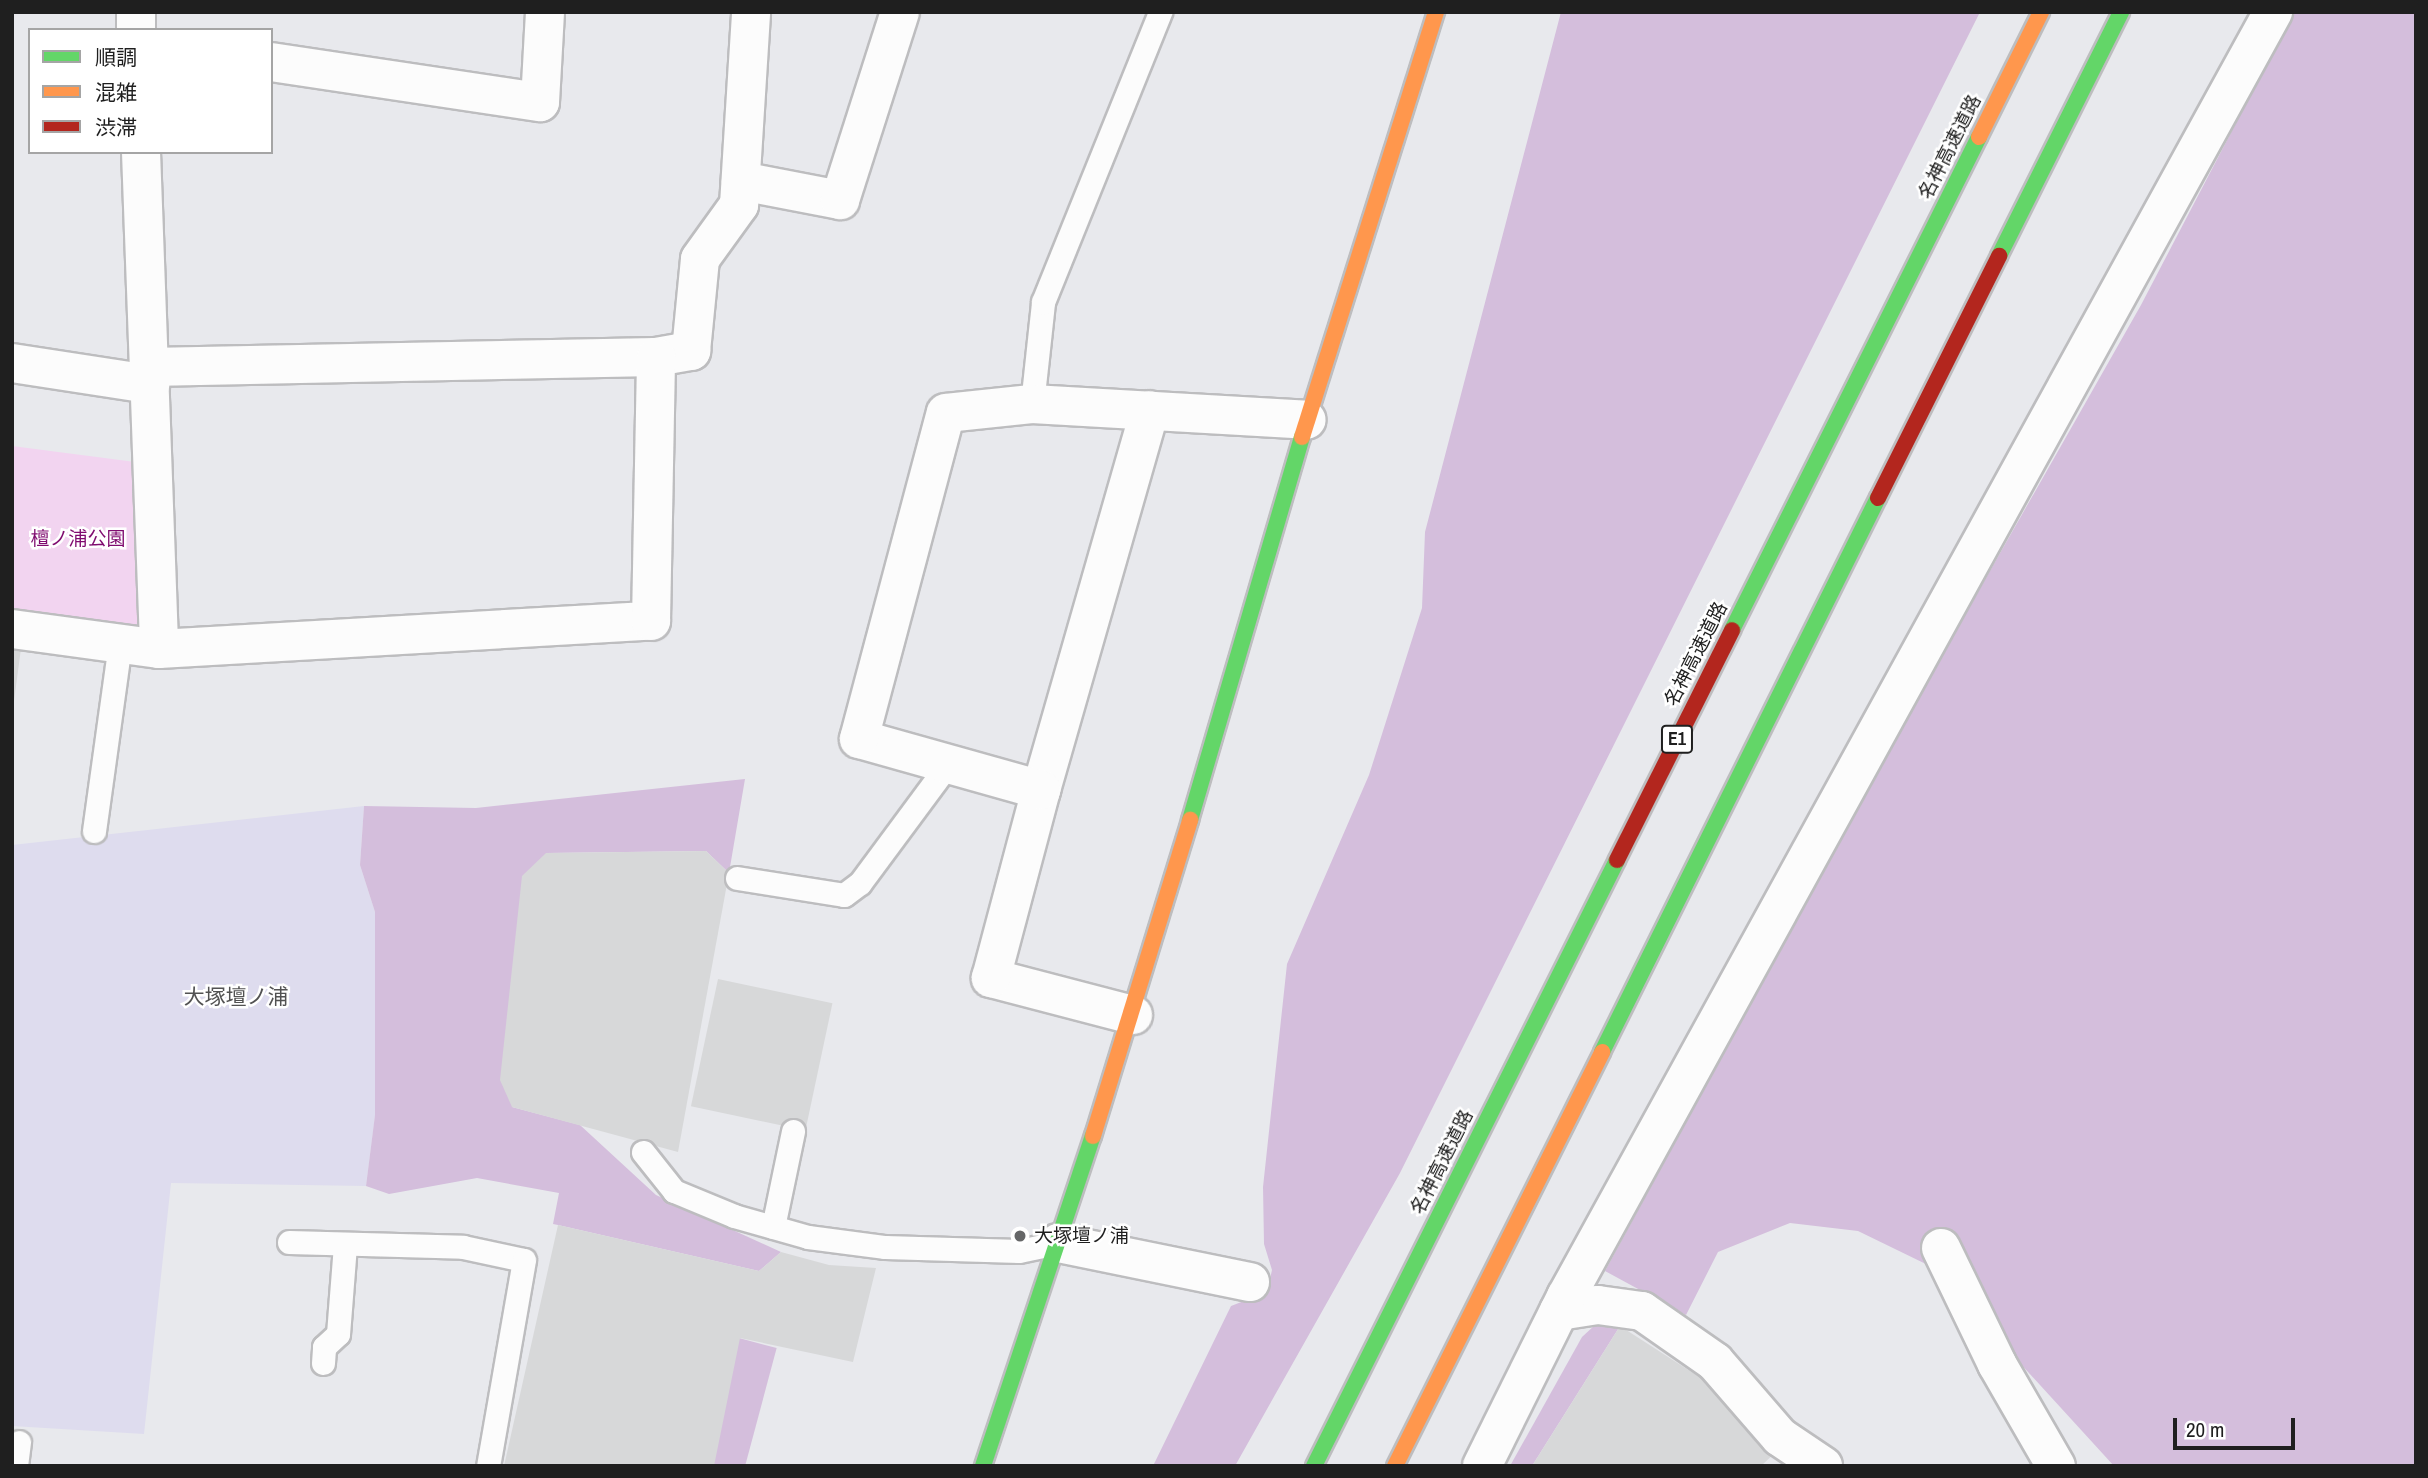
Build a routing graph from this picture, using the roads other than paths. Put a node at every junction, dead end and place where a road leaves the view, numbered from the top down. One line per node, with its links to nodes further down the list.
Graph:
1 (545, 12): 9 (street)
2 (751, 12): 11 (street)
3 (900, 12): 11 (street)
4 (1160, 12): 15 (lane)
5 (1436, 12): 17 (main road)
6 (2041, 12): 40 (main road, 名神高速道路 / E1)
7 (2121, 12): 41 (main road)
8 (2273, 12): 34 (street)
9 (273, 62)
10 (141, 154): 14 (street)
11 (741, 181): 12 (street)
12 (656, 357): 14 (street); 20 (street)
13 (12, 363): 14 (street)
14 (150, 376): 20 (street)
15 (1031, 404): 16 (street); 21 (street)
16 (1150, 410): 17 (street); 22 (street)
17 (1307, 420): 25 (main road)
18 (12, 629): 19 (street)
19 (120, 644): 20 (street); 23 (lane)
20 (159, 649)
21 (948, 764): 22 (street); 24 (lane)
22 (1041, 790): 25 (street)
23 (94, 831)
24 (737, 878)
25 (1133, 1015): 30 (main road)
26 (793, 1130): 28 (lane)
27 (643, 1152): 28 (lane)
28 (773, 1227): 30 (lane)
29 (289, 1242): 31 (lane)
30 (1058, 1243): 33 (street); 39 (main road)
31 (345, 1245): 35 (lane); 38 (lane)
32 (1941, 1248): 44 (street)
33 (1250, 1282)
34 (1559, 1311): 42 (street); 43 (street)
35 (323, 1363)
36 (19, 1442): 37 (lane)
37 (16, 1466)
38 (488, 1466)
39 (984, 1466)
40 (1314, 1466)
41 (1395, 1466)
42 (1482, 1466)
43 (1823, 1466)
44 (2056, 1466)

